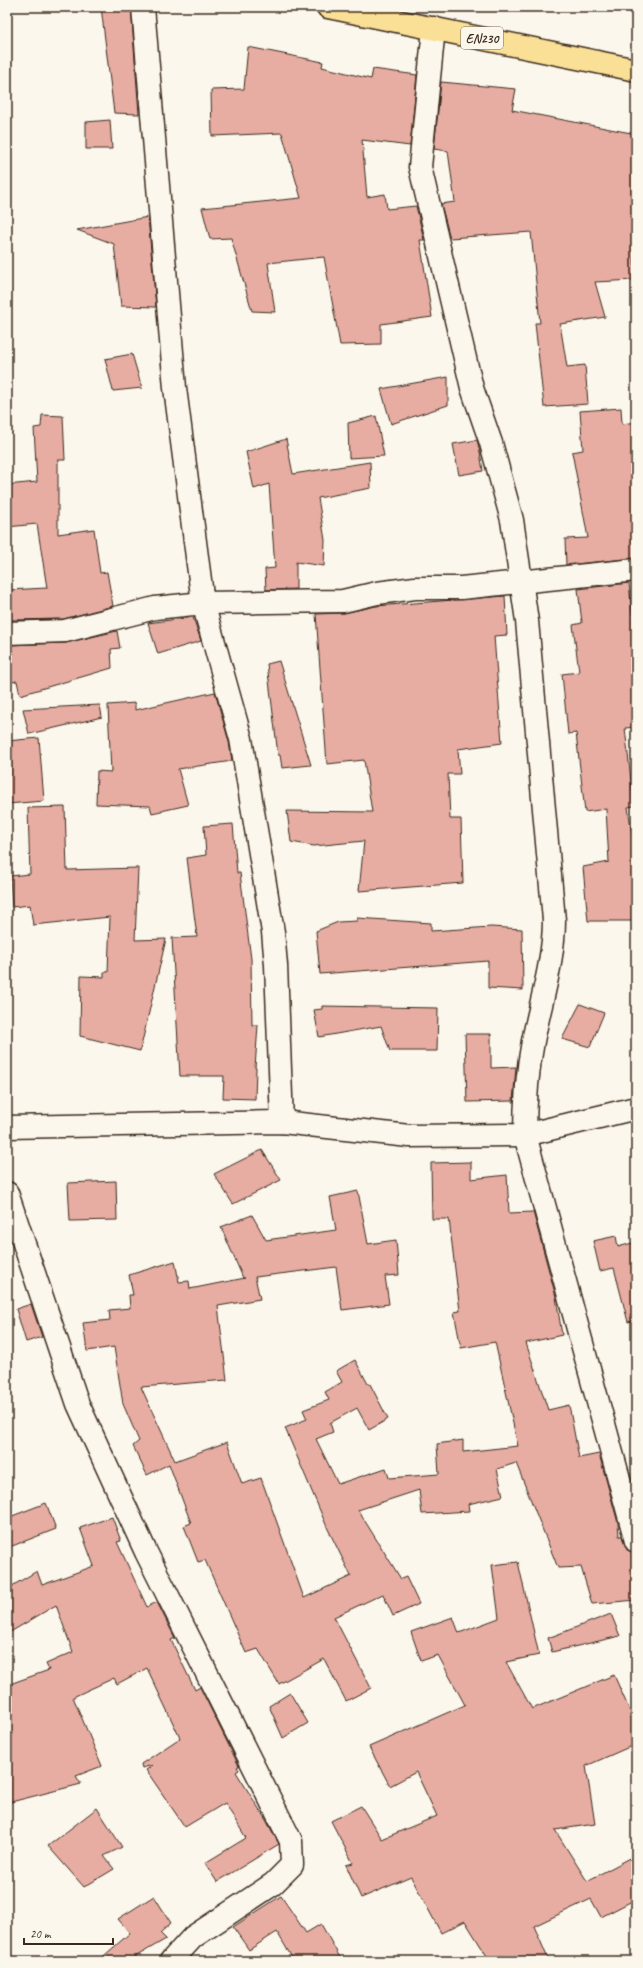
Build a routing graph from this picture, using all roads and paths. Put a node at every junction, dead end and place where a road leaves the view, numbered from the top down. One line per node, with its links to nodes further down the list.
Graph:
1 (142, 7): 7 (street)
2 (328, 7): 3 (main road, EN230)
3 (434, 28): 4 (main road, EN230); 6 (street)
4 (636, 70)
5 (636, 570): 6 (street)
6 (521, 582): 7 (street); 12 (street)
7 (203, 603): 8 (street); 10 (street)
8 (7, 633)
9 (636, 1108): 12 (street)
10 (282, 1122): 11 (street); 12 (street)
11 (7, 1127)
12 (525, 1136): 14 (street)
13 (7, 1193): 15 (street)
14 (636, 1541)
15 (171, 1961)

